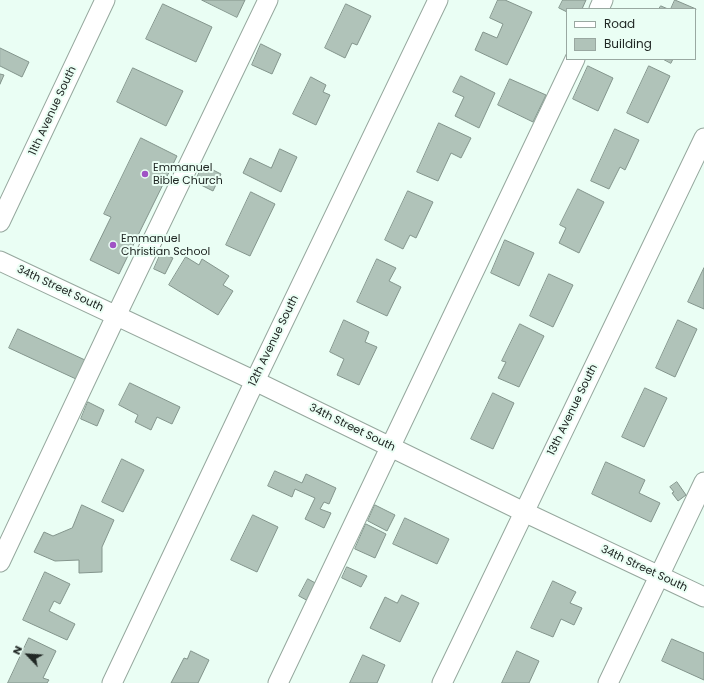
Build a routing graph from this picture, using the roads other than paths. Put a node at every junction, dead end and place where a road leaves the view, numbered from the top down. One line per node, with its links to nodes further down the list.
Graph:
1 (105, 0): 6 (street, 11th Avenue South)
2 (268, 0): 8 (street)
3 (438, 0): 9 (street, 12th Avenue South)
4 (575, 60): 10 (street)
5 (704, 138): 12 (street, 13th Avenue South)
6 (0, 222)
7 (0, 261): 8 (street, 34th Street South)
8 (116, 316): 9 (street, 34th Street South); 13 (street)
9 (254, 381): 10 (street, 34th Street South); 16 (street, 12th Avenue South)
10 (391, 447): 12 (street, 34th Street South); 17 (street)
11 (704, 482): 14 (street)
12 (524, 512): 14 (street, 34th Street South); 18 (street, 13th Avenue South)
13 (0, 562)
14 (659, 576): 15 (street, 34th Street South); 19 (street)
15 (704, 597)
16 (112, 683)
17 (278, 683)
18 (442, 683)
19 (608, 683)

